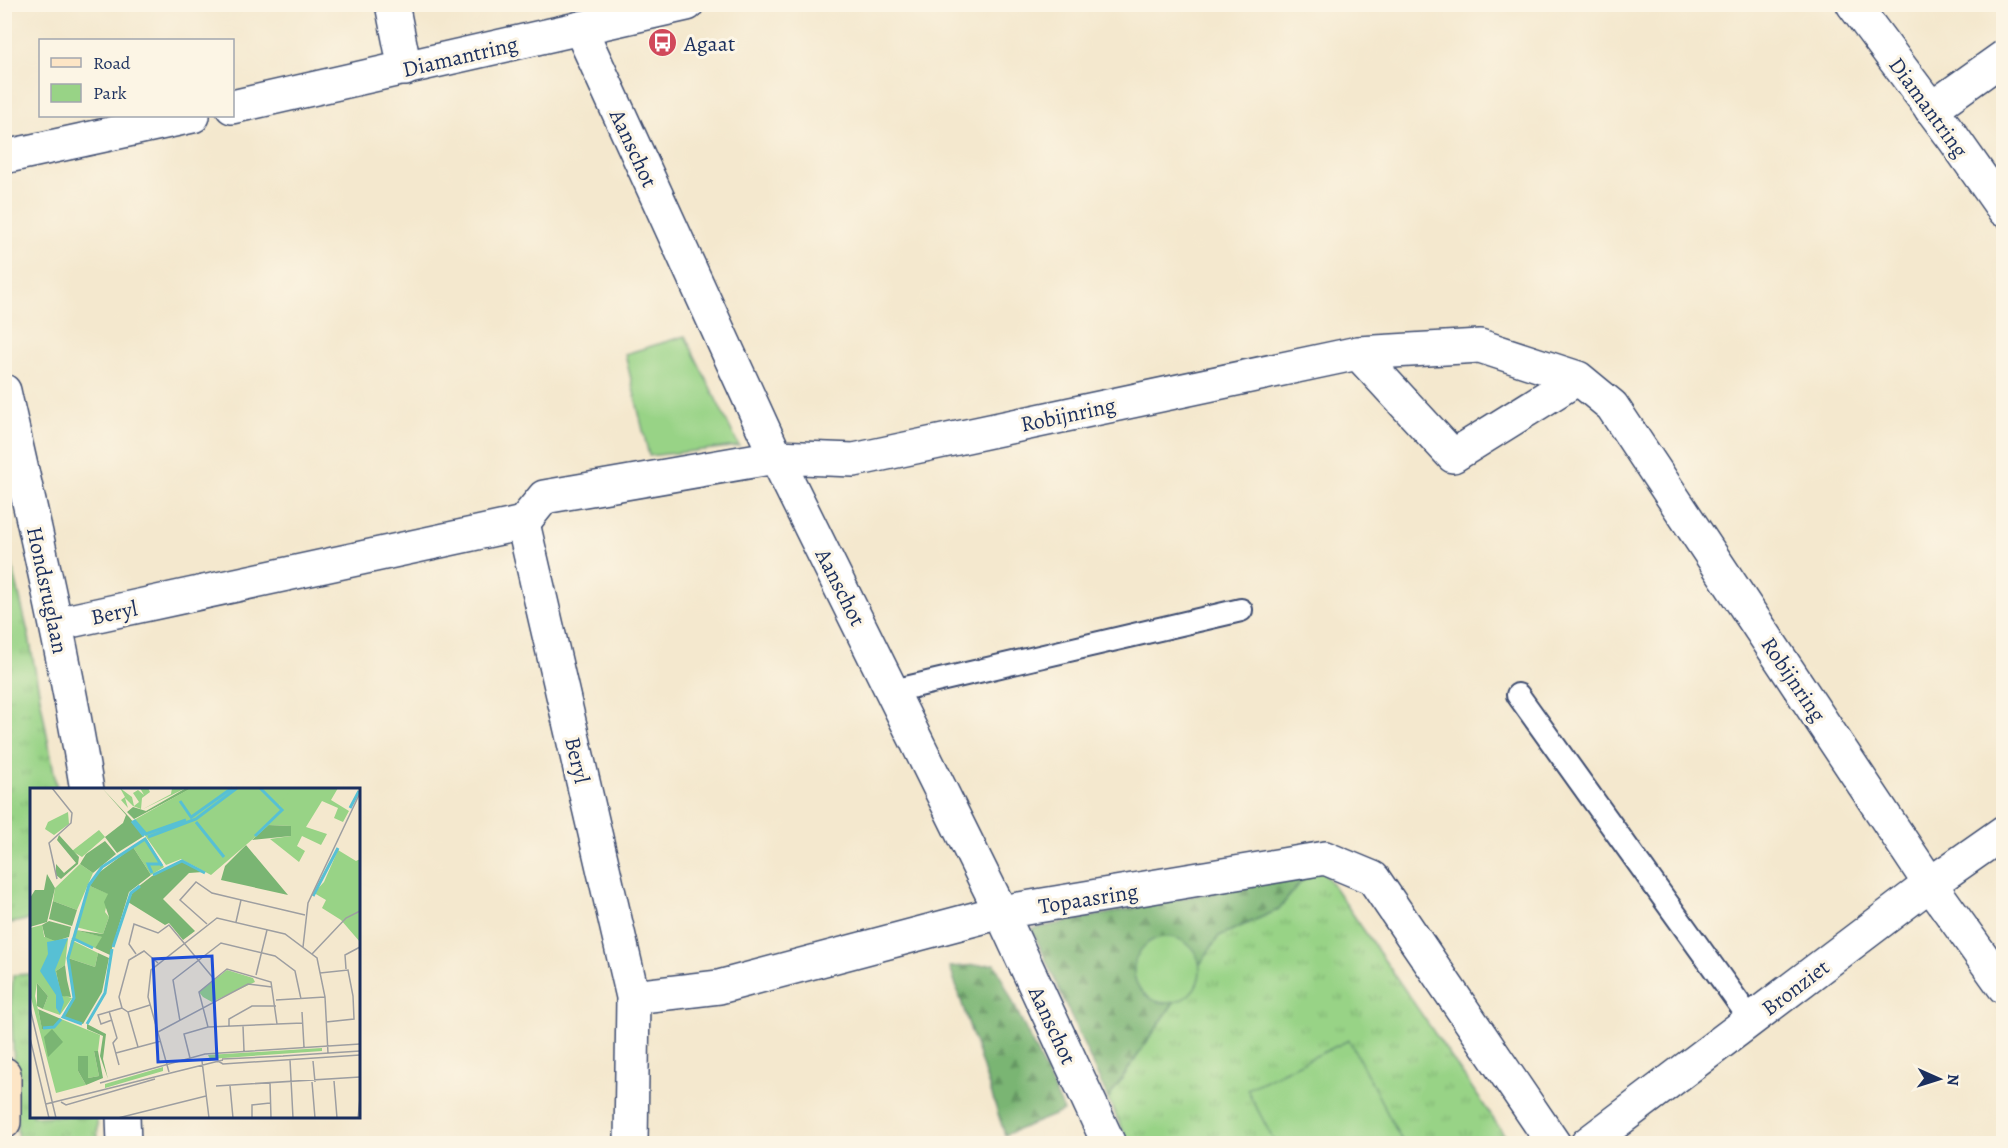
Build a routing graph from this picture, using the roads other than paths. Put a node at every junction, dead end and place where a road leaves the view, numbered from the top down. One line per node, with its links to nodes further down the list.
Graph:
1 (392, 4): 6 (street)
2 (687, 4): 4 (street, Diamantring)
3 (1853, 4): 8 (street, Diamantring)
4 (580, 28): 6 (street, Diamantring); 15 (street, Aanschot)
5 (2004, 57): 8 (street)
6 (405, 69): 7 (street, Diamantring)
7 (234, 107)
8 (1931, 109): 11 (street, Diamantring)
9 (188, 117): 10 (street)
10 (4, 157)
11 (2004, 210)
12 (1358, 353): 13 (street, Robijnring); 13 (street); 15 (street, Robijnring)
13 (1578, 378): 23 (street, Robijnring)
14 (4, 391): 18 (street, Hondsruglaan)
15 (776, 456): 16 (street); 19 (street, Aanschot)
16 (523, 523): 18 (street, Beryl); 26 (street, Beryl)
17 (1241, 610): 19 (lane)
18 (56, 624): 21 (street, Hondsruglaan)
19 (893, 691): 24 (street, Aanschot)
20 (1518, 695): 27 (lane)
21 (87, 788)
22 (2004, 832): 23 (street, Bronziet)
23 (1930, 884): 25 (street, Robijnring); 27 (street, Bronziet)
24 (1001, 912): 26 (street, Topaasring); 33 (street, Aanschot); 34 (street, Topaasring)
25 (2004, 987)
26 (633, 997): 32 (street)
27 (1751, 1020): 35 (street, Bronziet)
28 (4, 1074): 30 (main road)
29 (123, 1118): 31 (street)
30 (4, 1122)
31 (124, 1143)
32 (631, 1143)
33 (1109, 1143)
34 (1554, 1143)
35 (1587, 1143)

